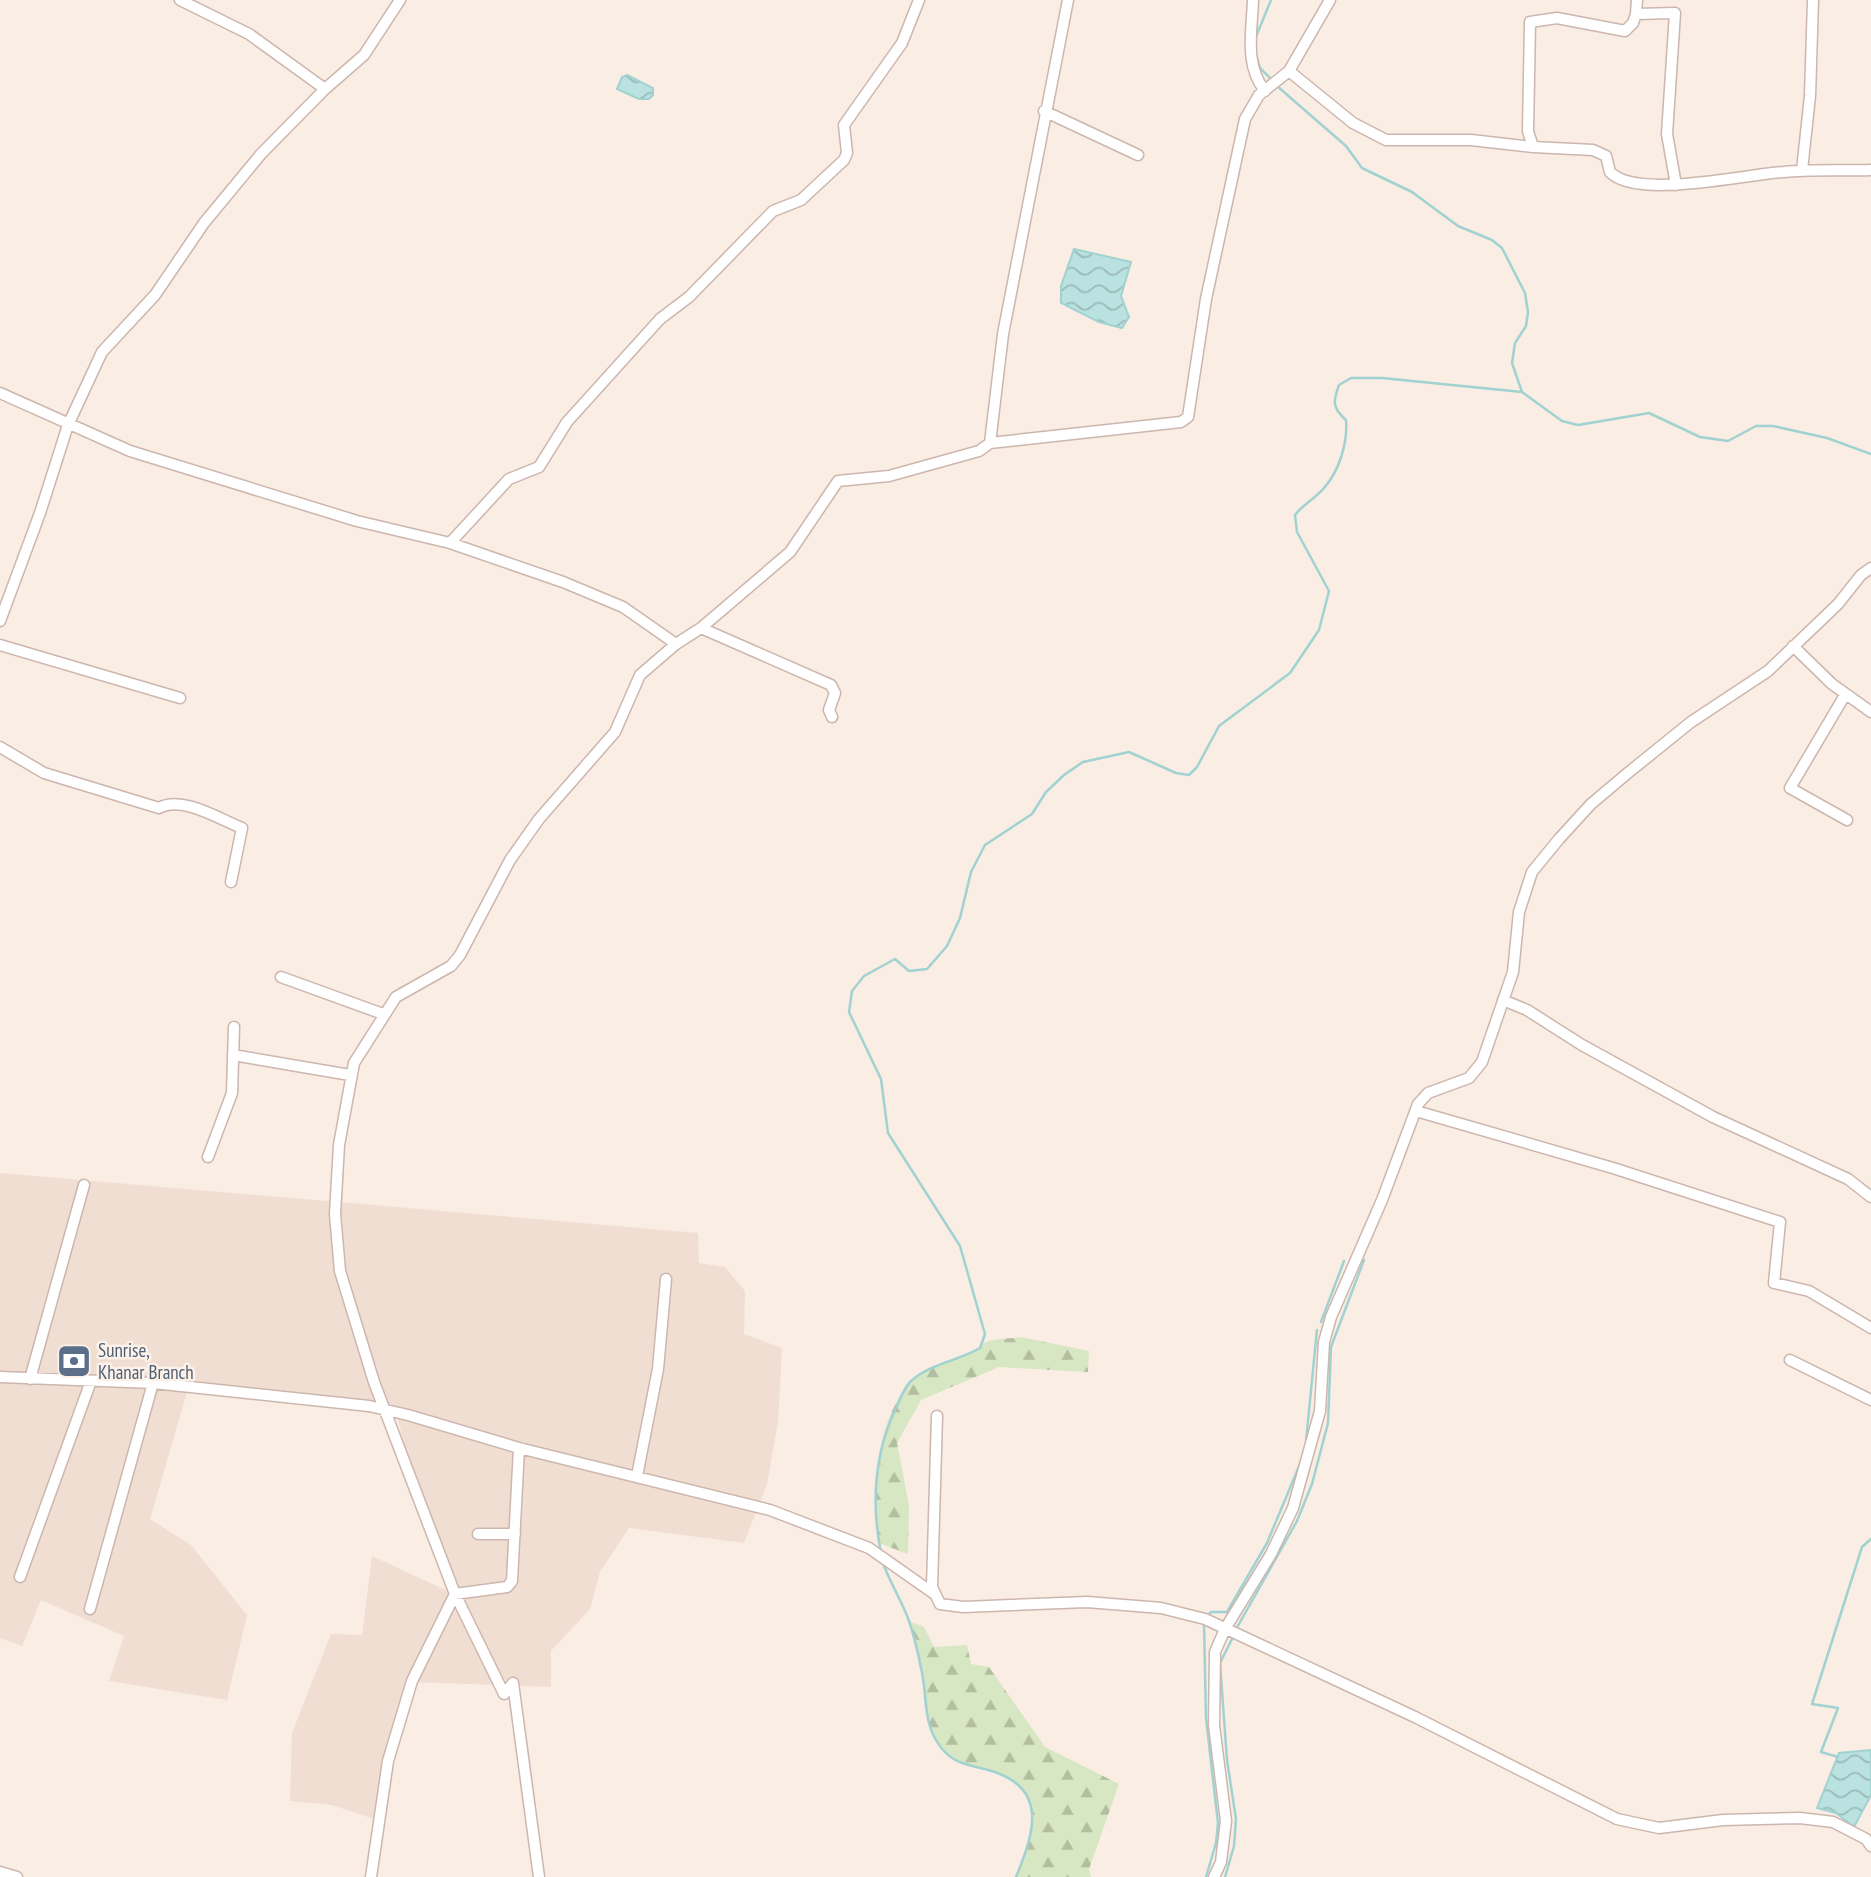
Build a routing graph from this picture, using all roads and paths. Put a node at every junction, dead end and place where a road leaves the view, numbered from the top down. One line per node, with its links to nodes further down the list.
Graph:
1 (180, 0): 11 (street)
2 (400, 0): 11 (street)
3 (919, 0): 22 (street)
4 (1068, 0): 13 (street)
5 (1253, 0): 12 (street)
6 (1330, 0): 10 (street)
7 (1637, 0): 9 (street)
8 (1813, 0): 16 (street)
9 (1636, 14): 14 (street); 18 (street)
10 (1286, 74): 12 (street); 14 (street)
11 (325, 89): 20 (street)
12 (1267, 89): 21 (street)
13 (1044, 111): 15 (street); 21 (street)
14 (1533, 147): 18 (street)
15 (1138, 155)
16 (1802, 170): 17 (street); 18 (street)
17 (1871, 170)
18 (1676, 186)
19 (0, 393): 20 (street)
20 (68, 425): 22 (street); 24 (street)
21 (989, 443): 25 (street)
22 (450, 543): 26 (street)
23 (1871, 568): 28 (street)
24 (0, 621)
25 (701, 628): 26 (street); 32 (street)
26 (676, 644): 38 (street)
27 (0, 645): 30 (street)
28 (1793, 646): 29 (street); 37 (street)
29 (1845, 695): 31 (street); 34 (street)
30 (180, 698)
31 (1871, 712)
32 (832, 717)
33 (0, 747): 35 (street)
34 (1847, 820)
35 (231, 882)
36 (281, 977): 38 (street)
37 (1503, 1000): 42 (street); 45 (street)
38 (383, 1014): 41 (street)
39 (234, 1027): 40 (street)
40 (233, 1055): 41 (street); 43 (street)
41 (350, 1075): 54 (street)
42 (1416, 1111): 47 (street); 64 (street)
43 (208, 1157)
44 (84, 1185): 50 (street)
45 (1871, 1197)
46 (666, 1279): 57 (street)
47 (1871, 1328)
48 (1790, 1360): 53 (street)
49 (0, 1377): 50 (street)
50 (30, 1378): 51 (street)
51 (91, 1381): 52 (street); 60 (street)
52 (153, 1383): 54 (street); 63 (street)
53 (1871, 1400)
54 (384, 1409): 56 (street); 62 (street)
55 (937, 1416): 61 (street)
56 (519, 1448): 57 (street); 59 (street)
57 (637, 1476): 61 (street)
58 (478, 1534): 59 (street)
59 (514, 1534): 62 (street)
60 (20, 1577)
61 (933, 1593): 64 (street)
62 (455, 1594): 68 (street); 69 (street)
63 (90, 1609)
64 (1225, 1629): 65 (street); 70 (street)
65 (1871, 1846)
66 (0, 1872): 67 (street)
67 (17, 1877)
68 (371, 1877)
69 (539, 1877)
70 (1214, 1877)

